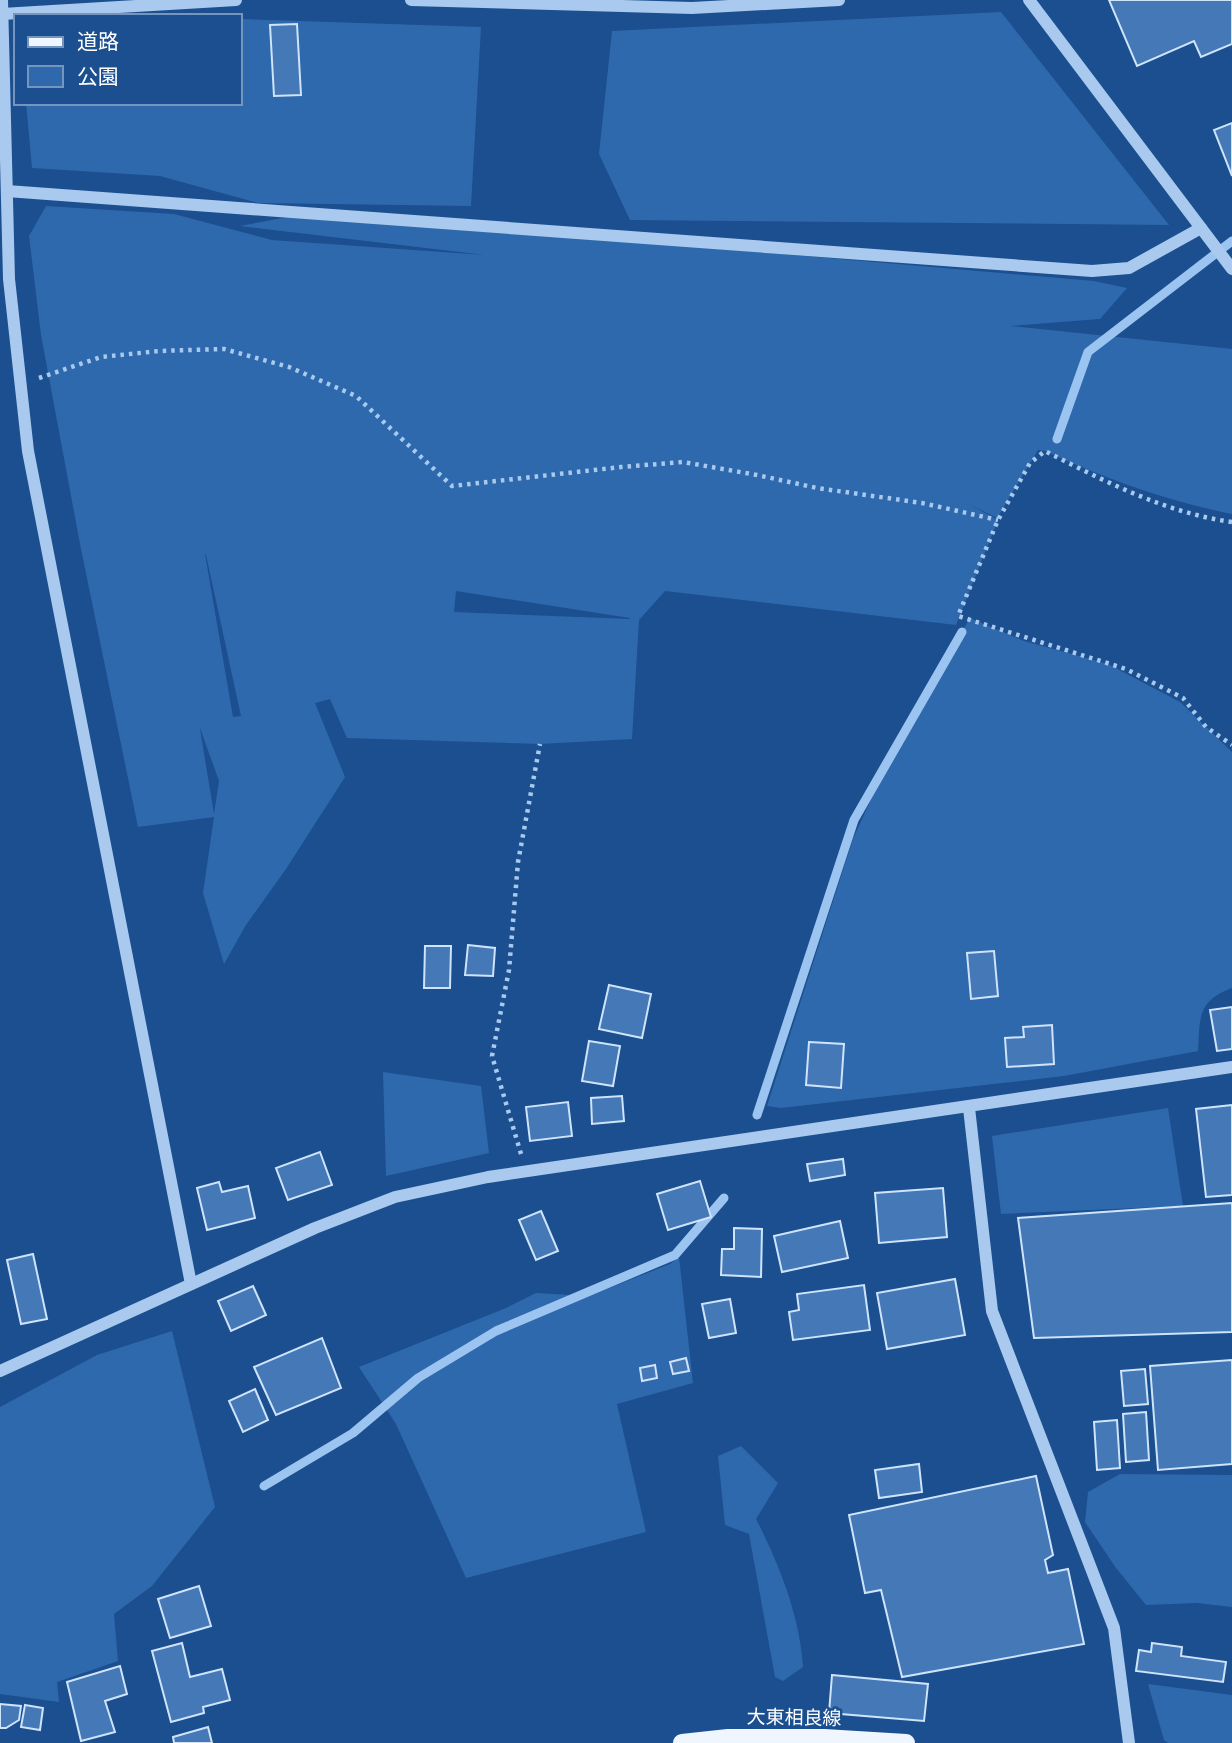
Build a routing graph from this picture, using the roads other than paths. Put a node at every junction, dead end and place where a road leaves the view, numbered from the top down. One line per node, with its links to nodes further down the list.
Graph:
1 (2, 0): 6 (street)
2 (236, 0): 6 (street)
3 (411, 0): 4 (street)
4 (839, 0)
5 (1029, 0): 9 (street)
6 (2, 14): 7 (street)
7 (2, 75): 8 (street)
8 (7, 191): 9 (street); 11 (street)
9 (1205, 233): 10 (street)
10 (1232, 269)
11 (4, 279): 14 (street)
12 (1232, 1067): 13 (street)
13 (970, 1108): 14 (street); 18 (street)
14 (191, 1284): 15 (street)
15 (0, 1371)
16 (901, 1742): 17 (main road, 大東相良線)
17 (682, 1743)
18 (1129, 1743)

